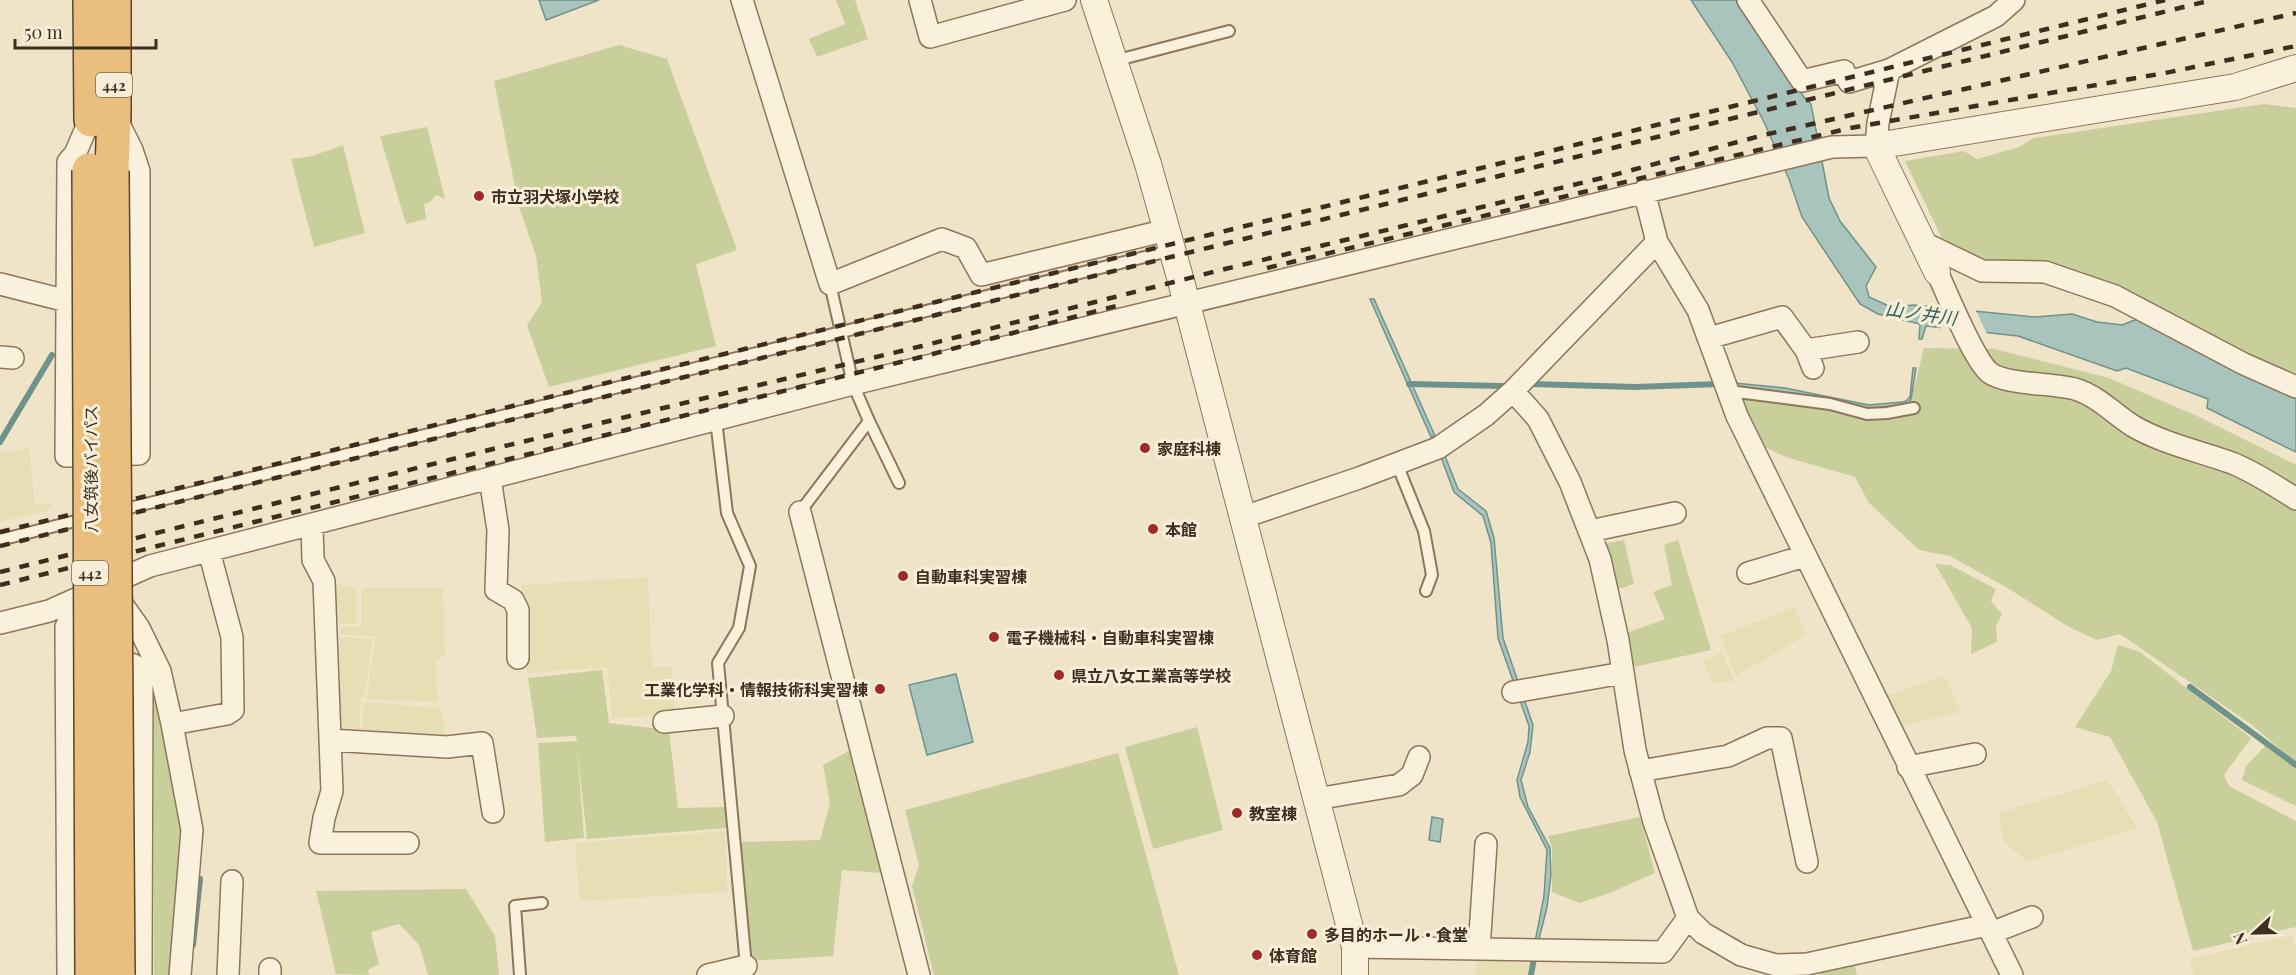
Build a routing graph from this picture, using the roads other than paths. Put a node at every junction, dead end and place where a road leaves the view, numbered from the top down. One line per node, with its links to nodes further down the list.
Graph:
1 (90, 0): 15 (highway, 八女筑後バイパス / 442)
2 (114, 0): 15 (highway, 八女筑後バイパス / 442)
3 (742, 0): 24 (street)
4 (920, 0): 5 (street)
5 (1065, 0)
6 (1094, 0): 12 (street)
7 (1748, 0): 14 (street)
8 (2014, 0): 10 (street)
9 (2029, 0): 10 (street)
10 (1996, 16): 14 (street)
11 (1229, 31): 12 (lane)
12 (1114, 61): 19 (street)
13 (2296, 68): 16 (street)
14 (1888, 70): 16 (street)
15 (103, 116): 17 (highway, 八女筑後バイパス / 442); 25 (street); 25 (street)
16 (1876, 146): 18 (street); 21 (street)
17 (100, 170): 80 (highway, 八女筑後バイパス / 442, bridge); 81 (highway, 八女筑後バイパス / 442, bridge)
18 (1644, 191): 20 (street); 26 (street)
19 (1170, 240): 24 (street); 26 (street); 27 (lane)
20 (1657, 242): 28 (street); 32 (street)
21 (1922, 242): 22 (street); 31 (street)
22 (1937, 272): 40 (street)
23 (0, 284): 25 (street)
24 (830, 284): 27 (lane)
25 (67, 301)
26 (1187, 303): 30 (street); 43 (street)
27 (841, 332): 30 (lane); 46 (lane)
28 (1709, 338): 29 (street); 33 (street)
29 (1858, 342)
30 (853, 384): 35 (street); 36 (lane)
31 (2296, 387)
32 (1513, 390): 37 (street); 45 (street)
33 (1729, 391): 34 (lane); 48 (street)
34 (1914, 408)
35 (716, 420): 38 (street); 57 (lane)
36 (869, 421): 39 (lane); 41 (lane)
37 (1397, 464): 43 (street); 50 (lane)
38 (489, 478): 44 (street); 53 (street)
39 (899, 483)
40 (2296, 499)
41 (800, 512): 87 (street)
42 (1674, 513): 45 (street)
43 (1244, 517): 65 (street)
44 (312, 525): 47 (street); 60 (street)
45 (1590, 531): 55 (street)
46 (0, 540)
47 (209, 551): 51 (street); 59 (street)
48 (1805, 556): 49 (street); 63 (street)
49 (1748, 573)
50 (1426, 591)
51 (84, 594): 52 (street); 54 (street); 59 (street)
52 (0, 623)
53 (518, 658)
54 (67, 669): 79 (street); 82 (street)
55 (1623, 673): 56 (street); 64 (street)
56 (1512, 692)
57 (723, 716): 58 (street); 77 (lane)
58 (664, 722)
59 (172, 724): 83 (street)
60 (330, 740): 66 (street); 67 (street)
61 (1975, 754): 63 (street)
62 (1419, 757): 65 (street)
63 (1908, 767): 74 (street)
64 (1640, 771): 69 (street); 73 (street)
65 (1316, 800): 75 (street)
66 (493, 812)
67 (408, 843)
68 (1486, 844): 76 (street)
69 (1807, 862)
70 (232, 881): 84 (street)
71 (542, 903): 85 (lane)
72 (2032, 917): 74 (street)
73 (1688, 918): 76 (street); 78 (street)
74 (1989, 929): 78 (street); 89 (street)
75 (1355, 947): 76 (street); 88 (street)
76 (1479, 949)
77 (746, 966): 86 (street)
78 (1809, 969)
79 (68, 975)
80 (92, 975)
81 (118, 975)
82 (141, 975)
83 (180, 975)
84 (228, 975)
85 (520, 975)
86 (708, 975)
87 (919, 975)
88 (1355, 975)
89 (2012, 975)

